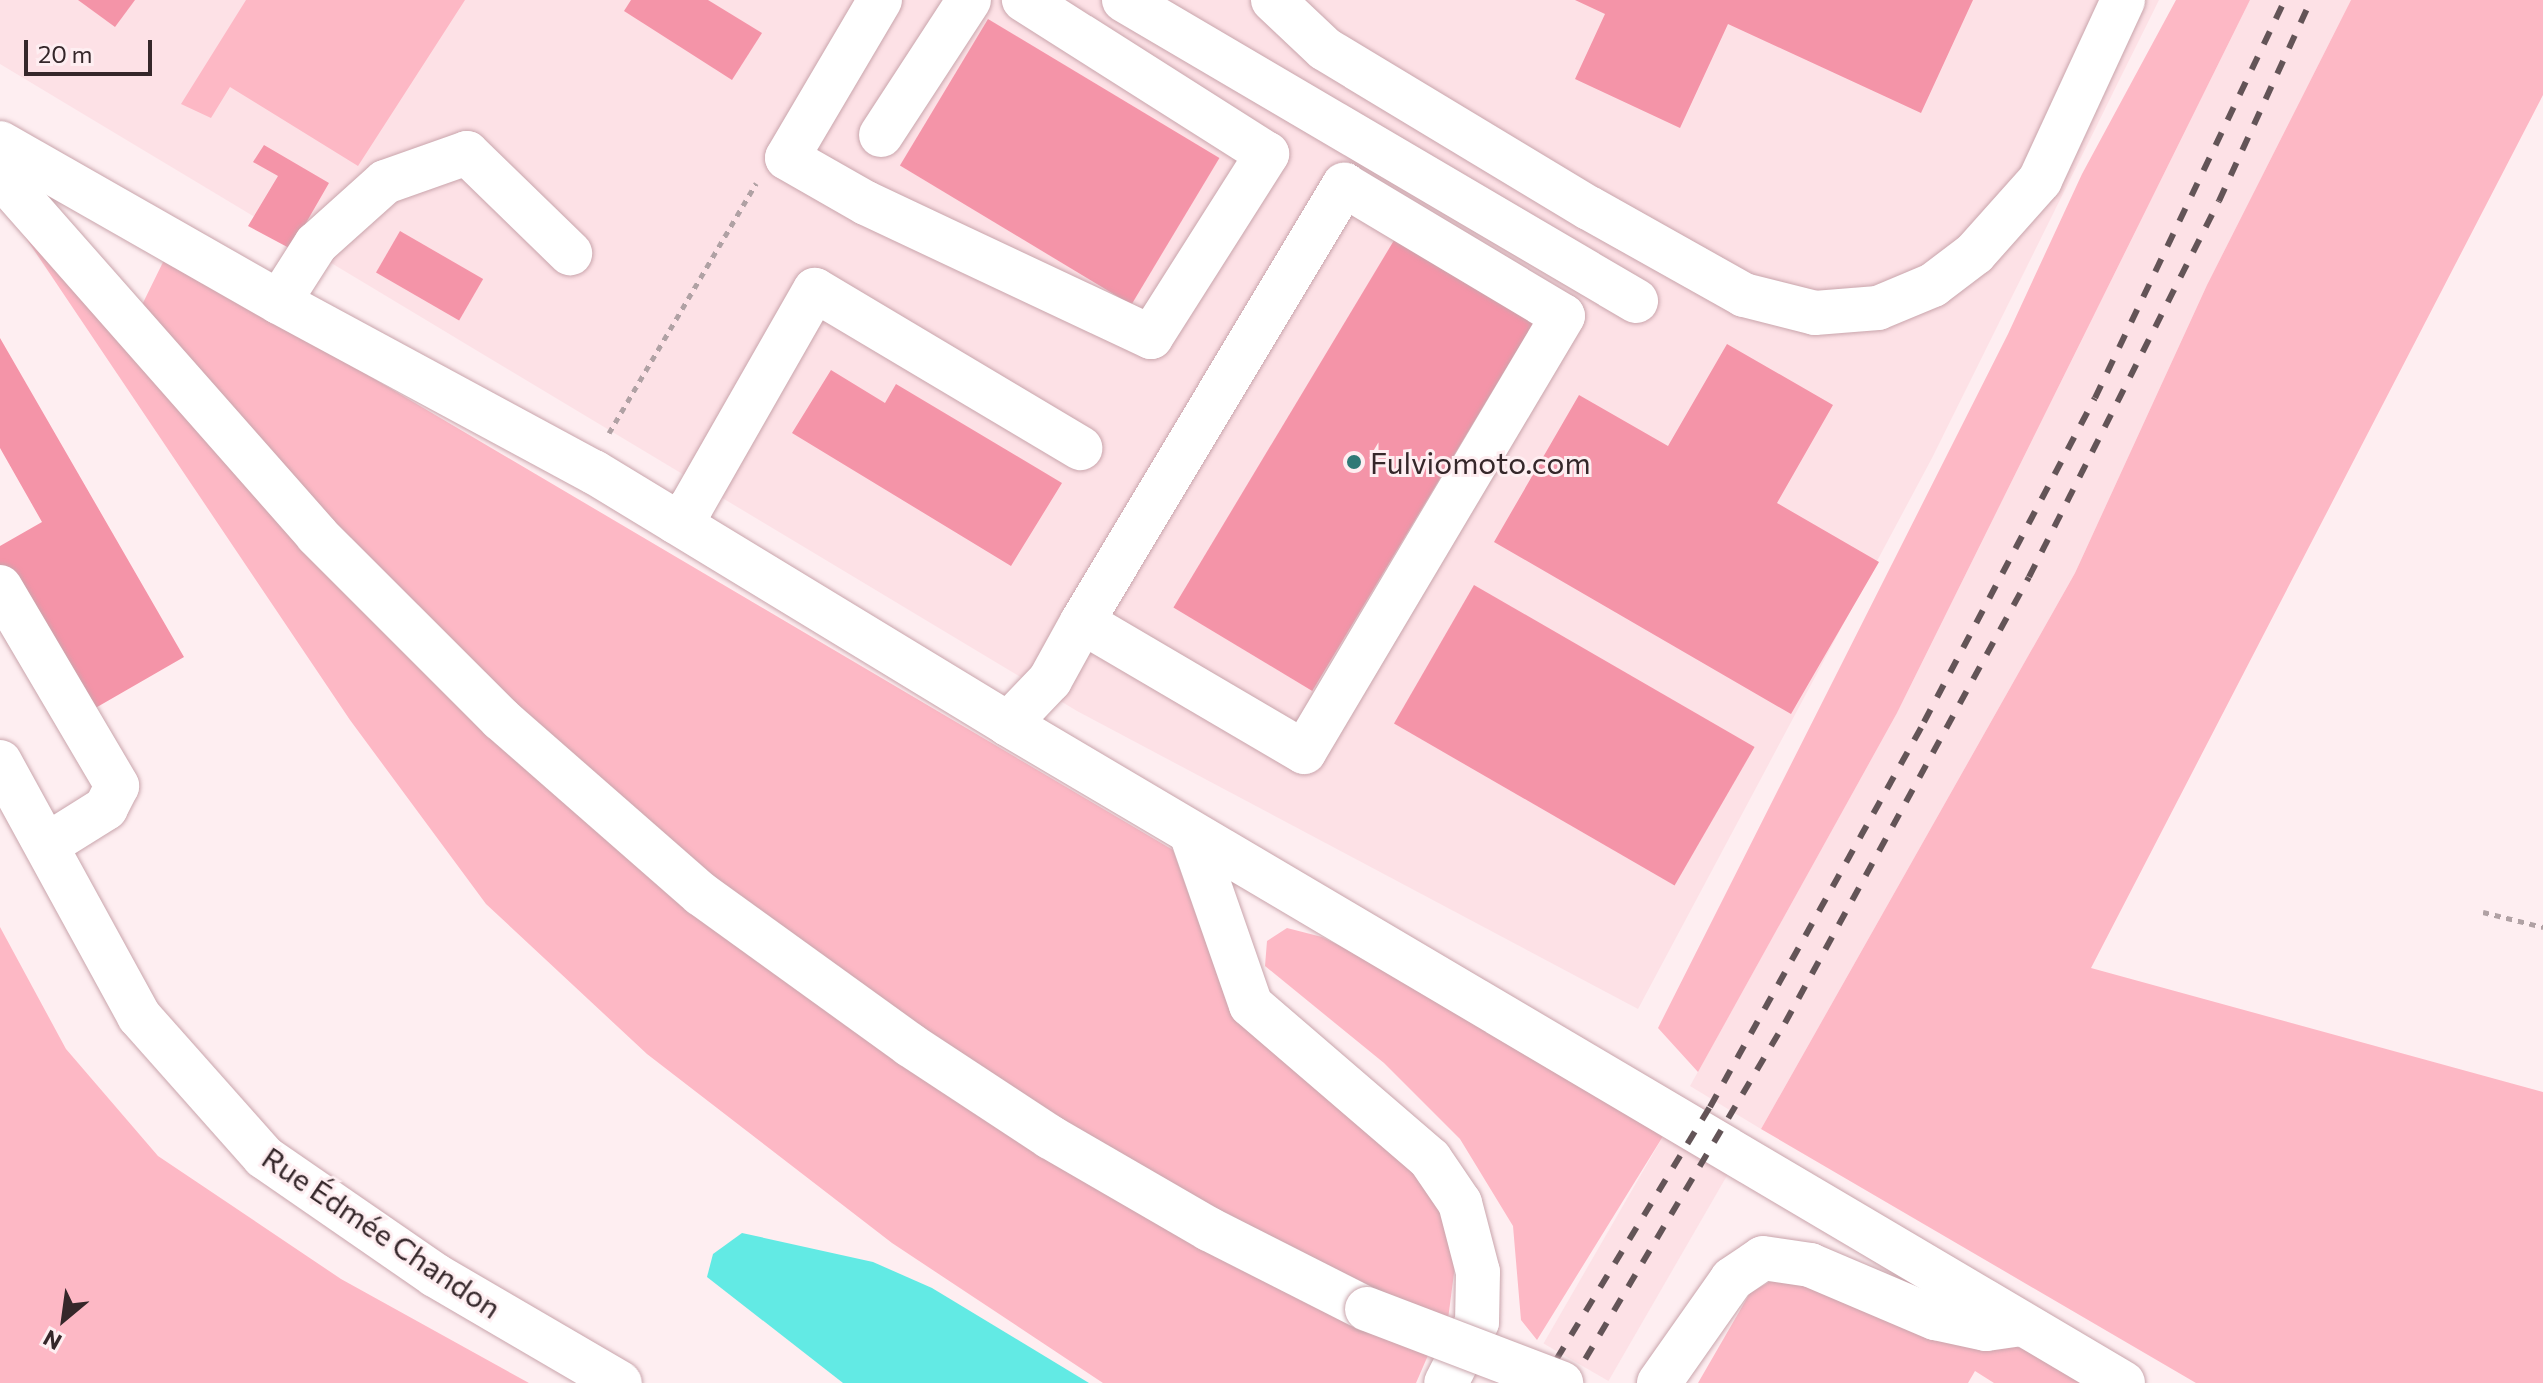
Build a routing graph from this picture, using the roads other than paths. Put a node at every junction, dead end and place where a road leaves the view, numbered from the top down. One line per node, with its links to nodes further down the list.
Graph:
1 (880, 0): 3 (street)
2 (969, 0): 7 (street)
3 (1024, 0)
4 (1124, 0): 11 (street)
5 (1273, 0): 6 (street)
6 (2123, 0)
7 (881, 135)
8 (0, 143): 12 (street)
9 (0, 175): 24 (street, bridge)
10 (570, 253): 12 (street)
11 (1636, 301)
12 (279, 302): 14 (street)
13 (1080, 448): 14 (street)
14 (676, 522): 17 (street)
15 (0, 587): 20 (street)
16 (1082, 622): 16 (street); 17 (street)
17 (1008, 724): 19 (street)
18 (0, 762): 20 (street, Rue Édmée Chandon)
19 (1191, 833): 21 (street); 23 (street)
20 (47, 845): 22 (street, Rue Édmée Chandon)
21 (2033, 1319): 25 (street); 26 (street)
22 (620, 1383)
23 (1446, 1383)
24 (1561, 1383)
25 (1659, 1383)
26 (2123, 1383)

